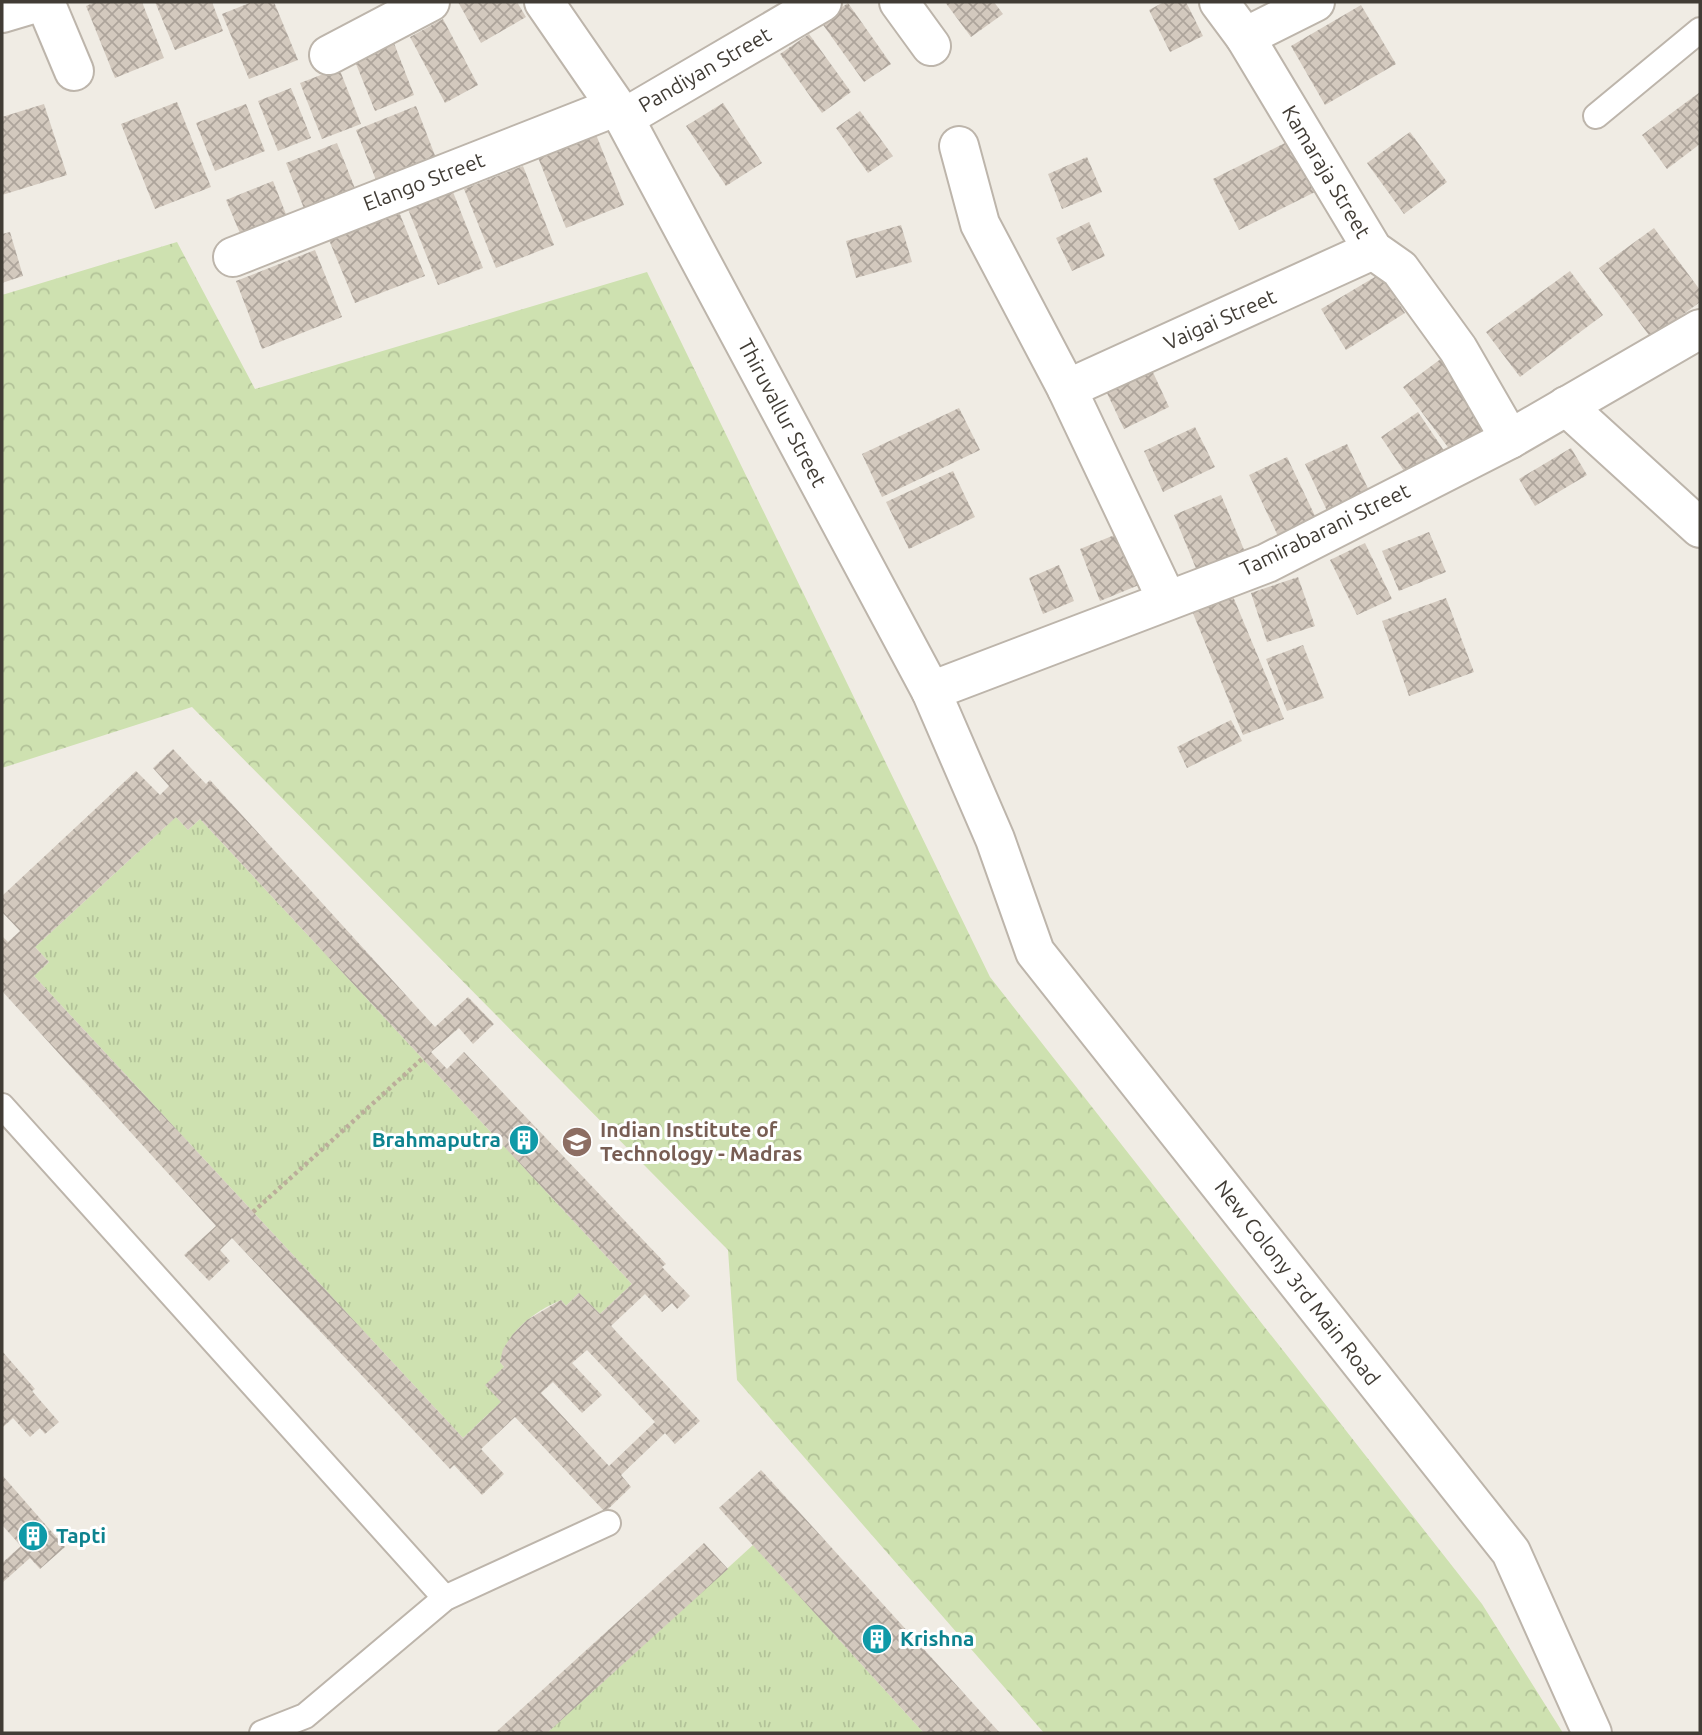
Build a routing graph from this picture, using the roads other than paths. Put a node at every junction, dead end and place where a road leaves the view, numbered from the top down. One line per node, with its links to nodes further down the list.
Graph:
1 (39, 2): 9 (street)
2 (45, 2): 14 (street)
3 (430, 2): 13 (street)
4 (544, 2): 15 (street, Thiruvallur Street)
5 (822, 2): 15 (street, Pandiyan Street)
6 (899, 2): 12 (street)
7 (1219, 2): 11 (street, Kamaraja Street)
8 (1315, 2): 11 (street)
9 (2, 13)
10 (1700, 30): 16 (lane)
11 (1245, 37): 18 (street, Kamaraja Street)
12 (931, 46)
13 (328, 55)
14 (74, 71)
15 (620, 112): 19 (street, Elango Street); 26 (street, Thiruvallur Street)
16 (1596, 116)
17 (959, 146): 21 (street)
18 (1373, 250): 21 (street, Vaigai Street); 23 (street, Kamaraja Street)
19 (233, 257)
20 (1700, 329): 22 (street, Tamirabarani Street)
21 (1067, 389): 25 (street)
22 (1566, 406): 23 (street, Tamirabarani Street); 24 (street)
23 (1510, 439): 25 (street, Tamirabarani Street)
24 (1700, 528)
25 (1167, 600): 26 (street, Tamirabarani Street)
26 (931, 691): 27 (street, Thiruvallur Street)
27 (995, 839): 32 (street, New Colony 3rd Main Road)
28 (2, 1106): 30 (lane)
29 (608, 1523): 30 (lane)
30 (445, 1598): 31 (lane)
31 (262, 1733)
32 (1592, 1733)

